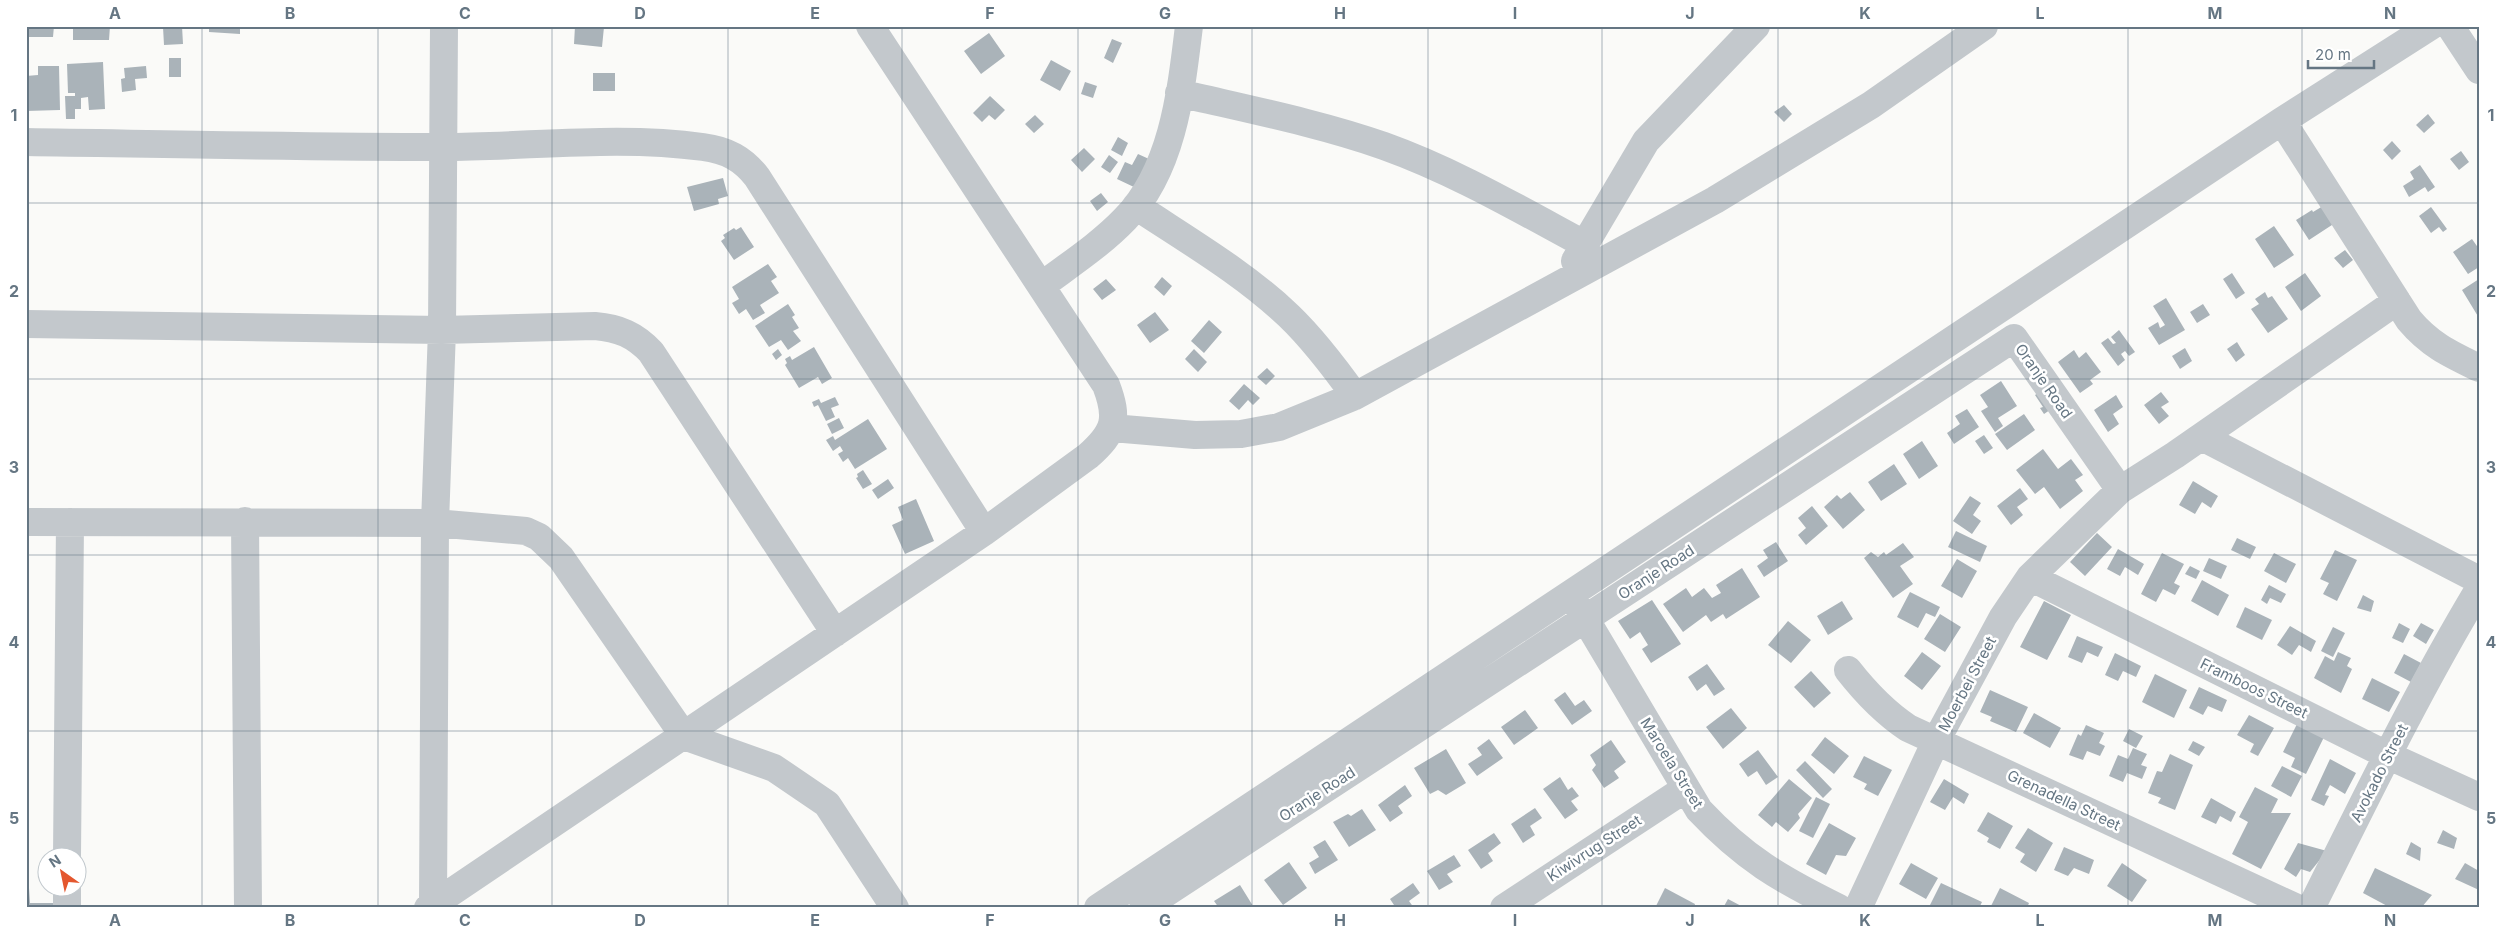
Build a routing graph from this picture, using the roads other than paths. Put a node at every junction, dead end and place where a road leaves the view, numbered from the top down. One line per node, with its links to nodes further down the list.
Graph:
1 (444, 26): 12 (street)
2 (870, 26): 16 (street)
3 (1189, 26): 9 (street)
4 (1756, 26): 14 (street)
5 (1984, 26): 15 (street)
6 (2431, 26): 10 (street)
7 (2450, 26): 8 (street)
8 (2479, 70)
9 (1179, 93): 13 (street); 14 (street)
10 (2282, 121): 17 (street); 18 (street)
11 (26, 142): 12 (street)
12 (444, 147): 20 (street); 31 (street)
13 (1136, 206): 16 (street); 23 (street)
14 (1584, 244): 15 (street)
15 (1563, 281): 23 (street)
16 (1041, 286): 24 (street)
17 (2397, 301): 22 (street); 25 (street, Moerbei Street)
18 (1996, 312): 21 (street); 35 (street)
19 (26, 324): 20 (street)
20 (442, 330): 30 (street); 36 (street)
21 (2014, 338): 26 (street, Oranje Road); 35 (street, Oranje Road)
22 (2479, 368)
23 (1355, 396): 24 (street)
24 (1112, 428): 31 (street)
25 (2202, 436): 26 (street, Moerbei Street); 33 (street)
26 (2120, 490): 32 (street, Moerbei Street)
27 (245, 521): 29 (street); 30 (street); 45 (street)
28 (26, 522): 29 (street)
29 (70, 522): 43 (street)
30 (435, 523): 38 (street); 44 (street)
31 (984, 532): 36 (street)
32 (2030, 577): 39 (street, Moerbei Street); 40 (street, Framboos Street)
33 (2479, 580)
34 (2479, 589): 40 (street, Avokado Street)
35 (1578, 606): 41 (street, Maroela Street); 47 (street); 48 (street, Oranje Road)
36 (835, 633): 38 (street)
37 (1848, 670): 39 (street, Grenadella Street)
38 (684, 736): 44 (street); 46 (street)
39 (1936, 741): 51 (street, Moerbei Street); 52 (street, Grenadella Street)
40 (2387, 755): 42 (street, Framboos Street); 53 (street, Avokado Street)
41 (1685, 789): 49 (street, Kiwivrug Street); 50 (street, Maroela Street)
42 (2479, 797)
43 (67, 846)
44 (430, 906)
45 (248, 908)
46 (894, 908)
47 (1098, 908)
48 (1143, 908)
49 (1504, 908)
50 (1839, 908)
51 (1858, 908)
52 (2297, 908)
53 (2311, 908)

